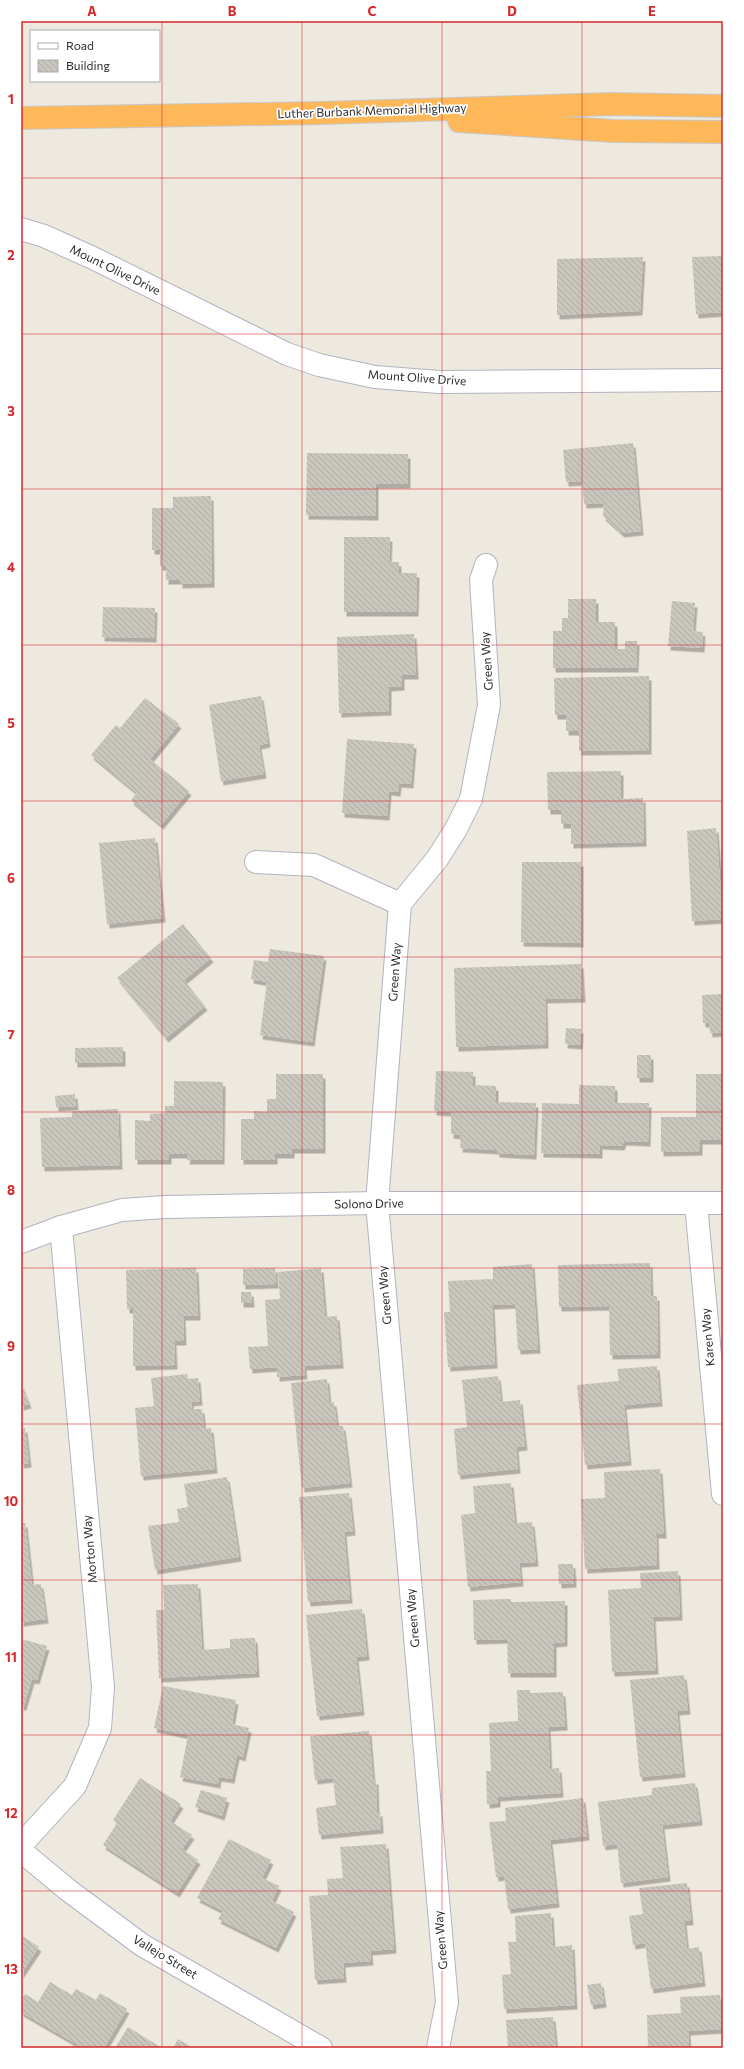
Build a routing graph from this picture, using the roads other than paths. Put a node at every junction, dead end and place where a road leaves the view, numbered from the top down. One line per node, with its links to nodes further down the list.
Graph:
1 (723, 106): 2 (highway, Luther Burbank Memorial Highway)
2 (322, 113): 3 (highway, Luther Burbank Memorial Highway); 4 (highway)
3 (21, 118)
4 (723, 132)
5 (21, 229): 6 (street, Mount Olive Drive)
6 (723, 380)
7 (486, 565): 9 (street, Green Way)
8 (256, 862): 9 (street)
9 (400, 904): 10 (street, Green Way)
10 (377, 1203): 12 (street, Solono Drive); 13 (street, Solono Drive); 19 (street, Green Way)
11 (723, 1203): 12 (street, Solono Drive)
12 (696, 1204): 15 (street, Karen Way)
13 (60, 1227): 14 (street, Solono Drive); 16 (street, Morton Way)
14 (21, 1242)
15 (723, 1494)
16 (21, 1845)
17 (21, 1851): 18 (street, Vallejo Street)
18 (321, 2048)
19 (438, 2048)

